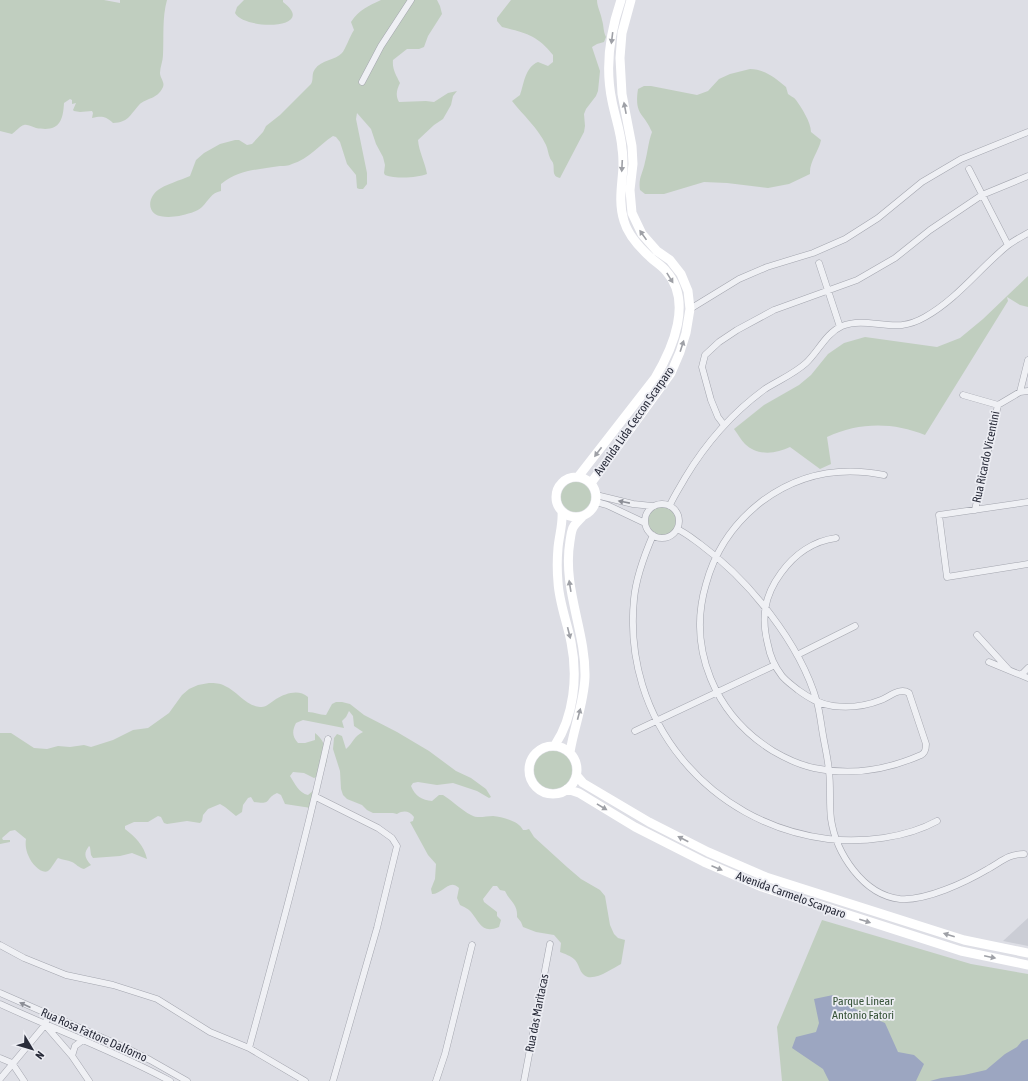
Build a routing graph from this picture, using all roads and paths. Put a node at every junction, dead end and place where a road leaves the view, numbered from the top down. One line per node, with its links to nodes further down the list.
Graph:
1 (411, 0): 4 (street)
2 (621, 0): 22 (main road, Avenida Lida Ceccon Scarparo, one-way to 22)
3 (630, 0): 13 (main road, Avenida Lida Ceccon Scarparo, one-way to 3)
4 (362, 82)
5 (1028, 132): 13 (street)
6 (969, 170): 8 (street)
7 (1028, 176): 8 (street)
8 (982, 195): 10 (street); 12 (street)
9 (1028, 233): 10 (street)
10 (1008, 245): 14 (street)
11 (819, 263): 12 (street)
12 (828, 292): 14 (street); 20 (street)
13 (690, 309): 23 (main road, Avenida Lida Ceccon Scarparo, one-way to 13)
14 (840, 327): 20 (street)
15 (1028, 360): 17 (street)
16 (1028, 390): 17 (street)
17 (1020, 392): 19 (street)
18 (963, 395): 19 (street)
19 (998, 405): 28 (street, Rua Ricardo Vicentini)
20 (724, 425): 26 (street)
21 (884, 475): 35 (street)
22 (578, 477): 23 (main road); 29 (main road)
23 (591, 483): 24 (main road)
24 (596, 499): 27 (street, one-way to 24); 30 (main road); 31 (street)
25 (1028, 502): 28 (street)
26 (670, 505): 27 (street); 32 (street)
27 (652, 506): 31 (street)
28 (975, 510): 36 (street)
29 (562, 512): 30 (main road); 52 (main road, one-way to 52)
30 (582, 517): 53 (main road, one-way to 30)
31 (645, 523): 33 (street)
32 (677, 529): 33 (street); 35 (street)
33 (653, 536): 49 (street)
34 (836, 538): 37 (street)
35 (717, 556): 37 (street); 47 (street)
36 (1028, 564)
37 (765, 608): 40 (street); 42 (street)
38 (855, 626): 40 (street)
39 (977, 635): 44 (street)
40 (797, 655): 48 (street)
41 (989, 662): 44 (street)
42 (775, 665): 47 (street); 48 (street)
43 (1028, 668): 45 (street)
44 (1009, 670): 45 (street)
45 (1021, 676): 46 (street)
46 (1028, 678)
47 (717, 693): 49 (street); 54 (street)
48 (817, 703): 54 (street); 54 (street)
49 (657, 721): 50 (street); 59 (street)
50 (635, 731)
51 (328, 739): 57 (street)
52 (555, 745): 53 (main road); 56 (main road)
53 (570, 752): 55 (main road)
54 (830, 771): 59 (street)
55 (577, 776): 56 (main road); 64 (main road, Avenida Carmelo Scarparo, one-way to 55)
56 (567, 789): 65 (main road, Avenida Carmelo Scarparo, one-way to 65)
57 (316, 797): 71 (street); 81 (street)
58 (937, 821): 59 (street)
59 (837, 840): 60 (street)
60 (1024, 854)
61 (472, 944): 82 (street)
62 (550, 944): 83 (street, Rua das Maritacas)
63 (0, 945): 71 (street)
64 (1028, 953)
65 (1028, 965)
66 (0, 993): 68 (street, Rua Rosa Fattore Dalforno, one-way to 66)
67 (0, 1004): 69 (street, Rua Rosa Fattore Dalforno)
68 (48, 1015): 69 (street); 79 (street, Rua Rosa Fattore Dalforno)
69 (45, 1025): 70 (street, Rua Rosa Fattore Dalforno); 72 (street); 74 (street)
70 (83, 1040): 72 (street); 78 (street, Rua Rosa Fattore Dalforno)
71 (249, 1048): 80 (street)
72 (72, 1056): 77 (street)
73 (0, 1058): 74 (street)
74 (12, 1064): 75 (street); 76 (street)
75 (0, 1079)
76 (24, 1081)
77 (89, 1081)
78 (170, 1081)
79 (187, 1081)
80 (304, 1081)
81 (333, 1081)
82 (436, 1081)
83 (524, 1081)

